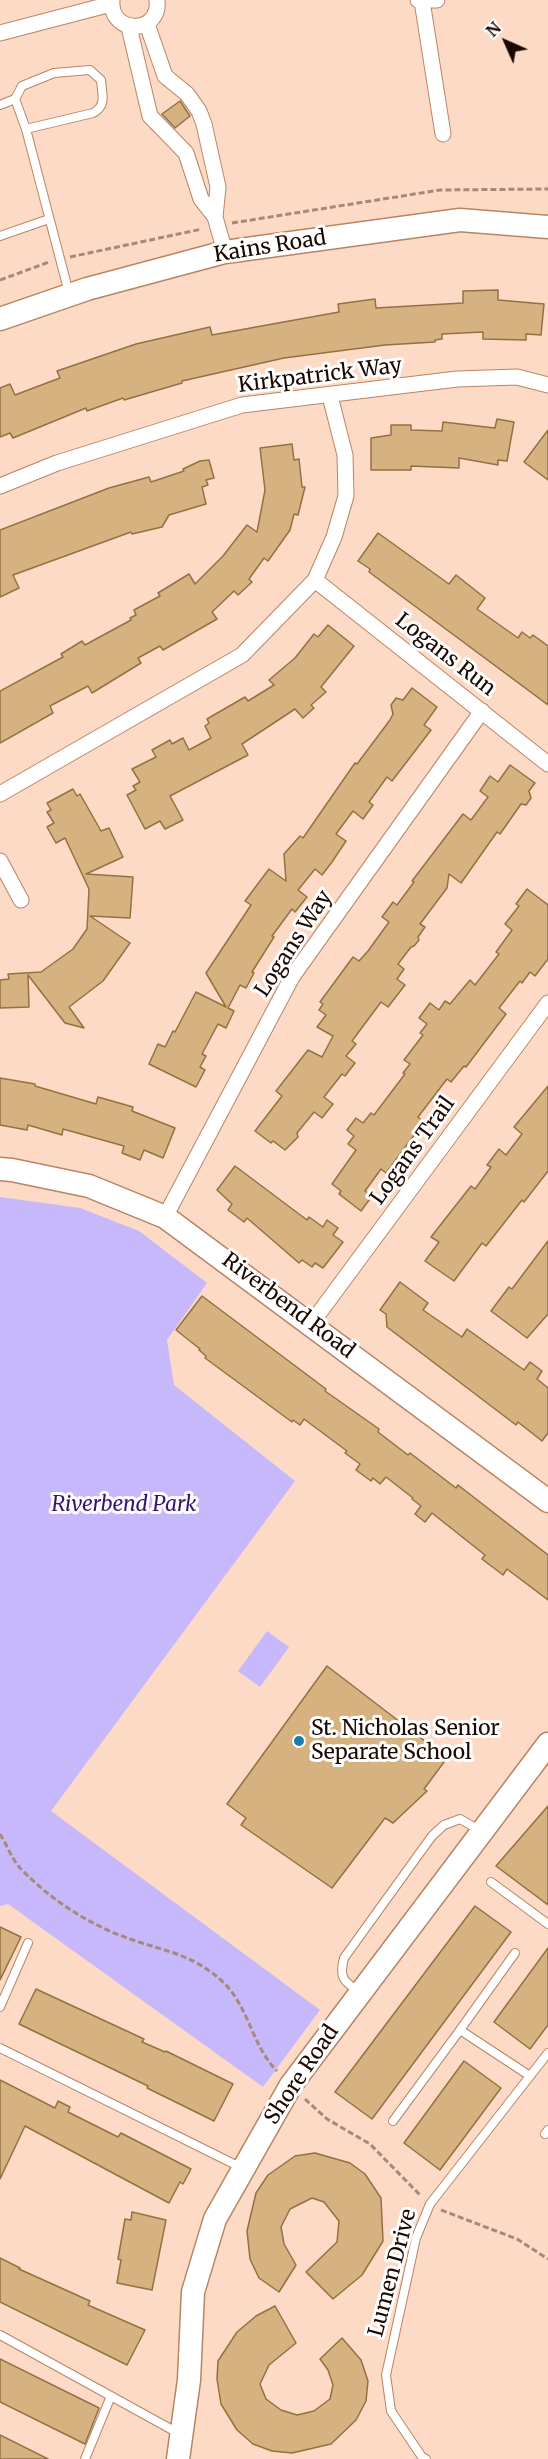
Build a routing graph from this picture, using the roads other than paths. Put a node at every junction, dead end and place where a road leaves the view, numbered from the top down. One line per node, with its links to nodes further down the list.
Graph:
1 (157, 0): 5 (street)
2 (420, 0): 3 (street); 11 (street)
3 (436, 0)
4 (112, 2): 6 (street); 7 (street)
5 (147, 24): 6 (street); 13 (street)
6 (129, 27): 13 (street)
7 (0, 33)
8 (15, 99): 9 (lane); 10 (lane); 10 (lane)
9 (0, 105)
10 (26, 129): 12 (lane)
11 (442, 134)
12 (49, 219): 15 (lane); 17 (lane)
13 (216, 221): 16 (street)
14 (548, 227): 16 (street, Kains Road)
15 (0, 236)
16 (225, 252): 17 (street, Kains Road)
17 (69, 295): 18 (street, Kains Road)
18 (0, 320)
19 (548, 385): 20 (street, Kirkpatrick Way)
20 (330, 396): 21 (street, Kirkpatrick Way); 22 (street)
21 (0, 486)
22 (315, 580): 23 (street, Logans Run); 25 (street)
23 (482, 711): 24 (street, Logans Run); 30 (street, Logans Way)
24 (548, 764)
25 (0, 795)
26 (0, 861): 27 (street)
27 (21, 900)
28 (548, 1002): 31 (street, Logans Trail)
29 (0, 1169): 30 (street, Riverbend Road)
30 (165, 1216): 31 (street, Riverbend Road)
31 (311, 1324): 32 (street, Riverbend Road)
32 (548, 1501)
33 (548, 1744): 34 (street, Shore Road)
34 (482, 1831): 39 (street, Shore Road); 39 (lane)
35 (491, 1882): 36 (lane)
36 (548, 1924)
37 (28, 1943): 40 (lane)
38 (515, 1953): 41 (lane)
39 (360, 1993): 46 (street, Shore Road)
40 (0, 2007)
41 (460, 2030): 44 (lane); 45 (lane)
42 (0, 2048): 46 (lane)
43 (548, 2053): 44 (lane, Lumen Drive)
44 (530, 2076): 52 (lane, Lumen Drive)
45 (393, 2121)
46 (244, 2169): 49 (street, Shore Road)
47 (0, 2335): 48 (lane)
48 (111, 2396): 49 (lane); 50 (lane)
49 (182, 2435): 51 (street, Shore Road)
50 (85, 2459)
51 (178, 2459)
52 (426, 2459)

